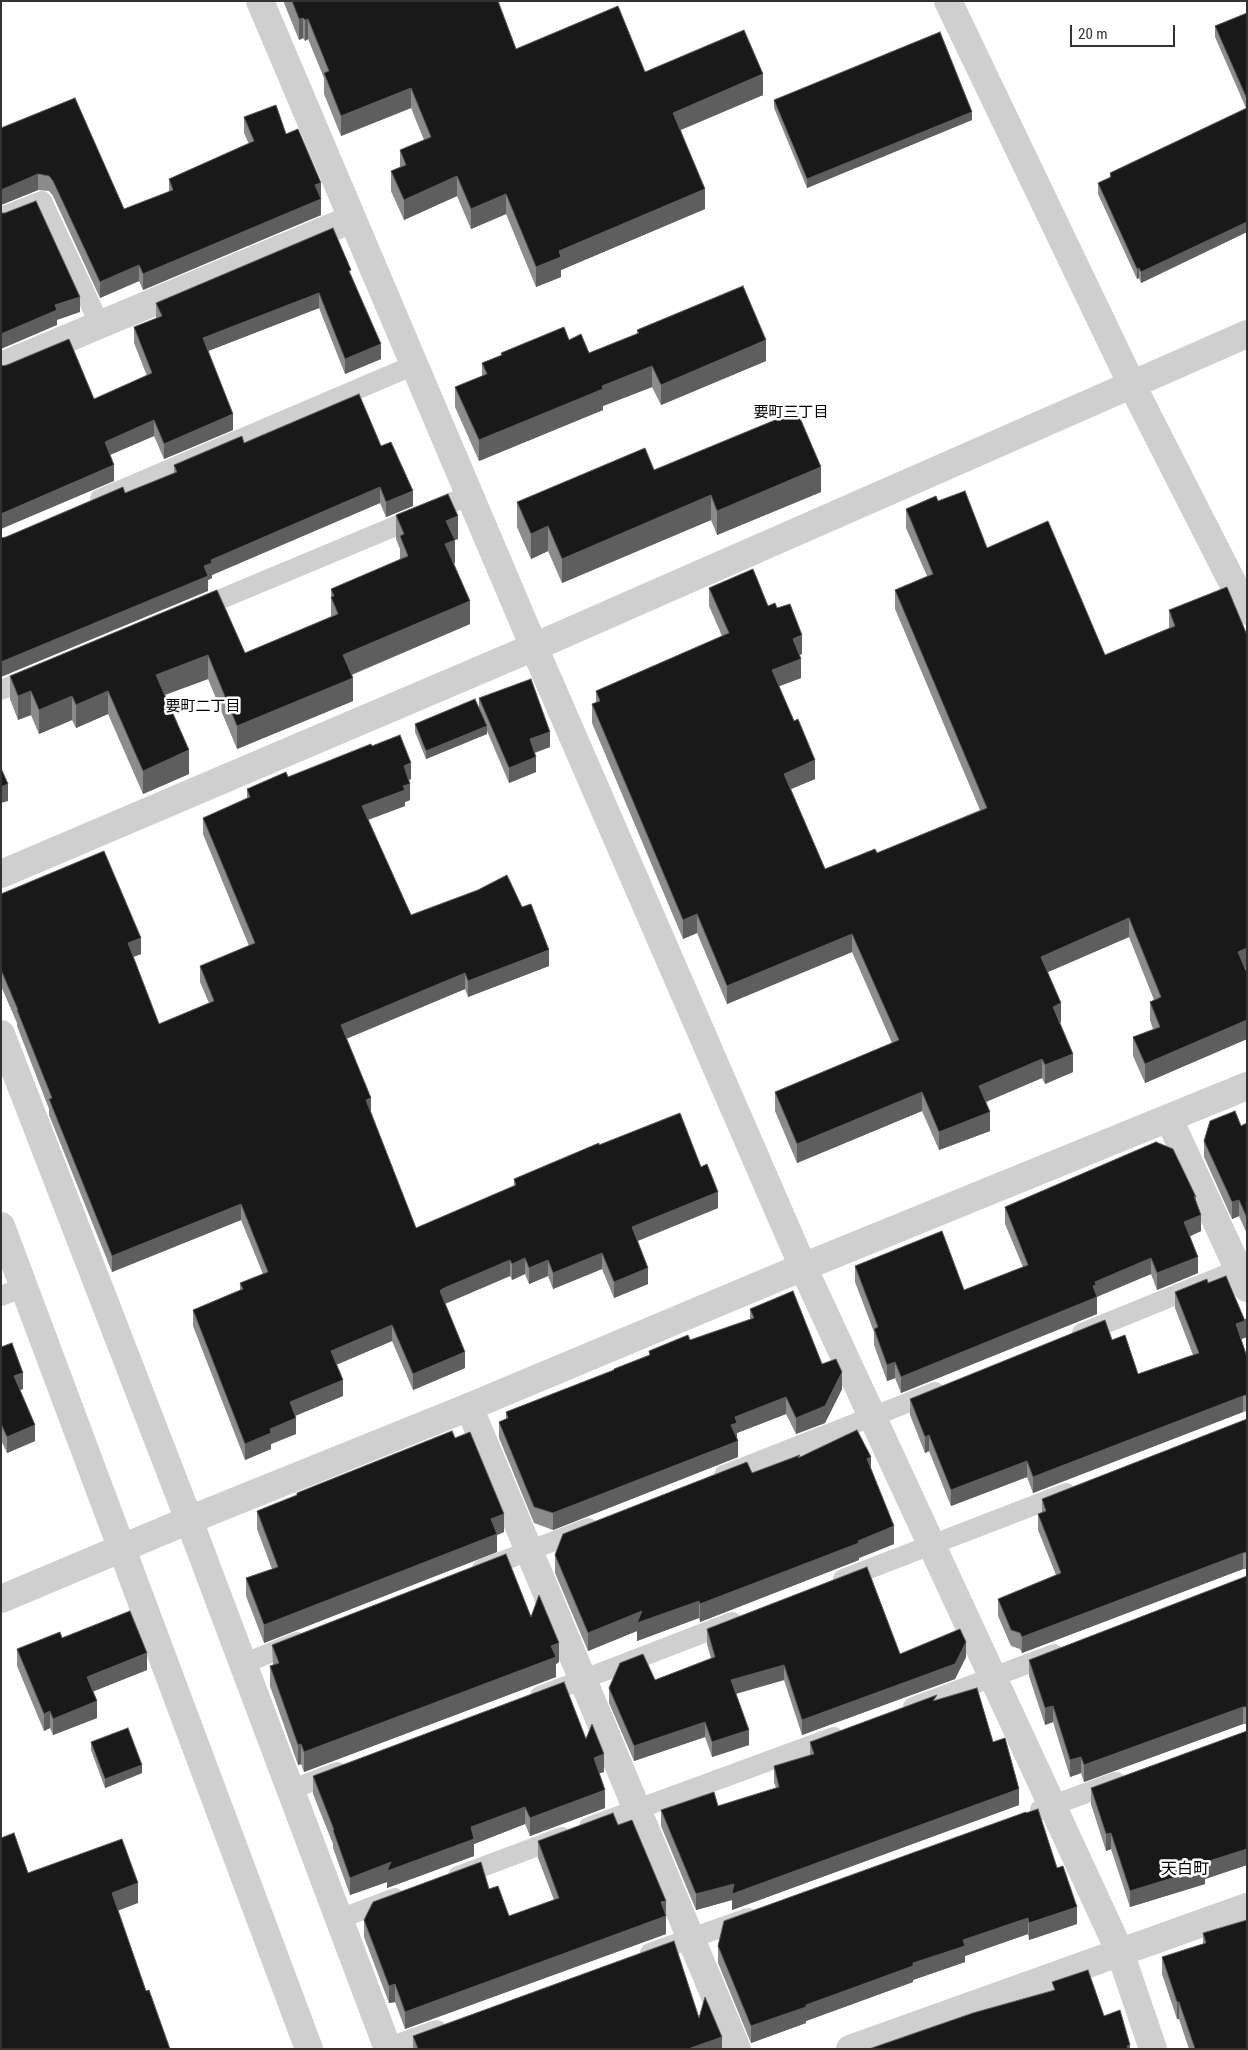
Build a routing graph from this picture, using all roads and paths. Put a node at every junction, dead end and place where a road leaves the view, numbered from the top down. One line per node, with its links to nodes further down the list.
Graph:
1 (260, 1): 4 (street)
2 (948, 1): 9 (street)
3 (1, 217): 5 (lane)
4 (352, 219): 5 (street); 7 (street)
5 (100, 325): 8 (street)
6 (1247, 334): 9 (street)
7 (414, 365): 10 (street); 11 (lane)
8 (1, 366)
9 (1132, 385): 12 (street); 14 (street)
10 (470, 495): 13 (lane); 14 (street)
11 (84, 506)
12 (1247, 611)
13 (176, 618)
14 (534, 646): 17 (street); 22 (street)
15 (47, 671): 16 (lane)
16 (1, 690)
17 (1, 874)
18 (1, 1034): 32 (street)
19 (1247, 1086): 20 (street)
20 (1169, 1119): 22 (street); 23 (street)
21 (1, 1226): 24 (street)
22 (803, 1267): 27 (street); 28 (street)
23 (1244, 1275): 25 (lane)
24 (12, 1291): 34 (street)
25 (1065, 1340)
26 (955, 1384): 28 (lane)
27 (469, 1407): 32 (street); 35 (street)
28 (873, 1417): 29 (lane); 33 (street)
29 (710, 1480)
30 (1080, 1488): 33 (lane)
31 (610, 1519): 35 (lane)
32 (189, 1520): 34 (street); 42 (street)
33 (932, 1545): 37 (lane); 43 (street)
34 (121, 1548): 38 (street); 63 (street)
35 (528, 1551): 36 (lane); 44 (street)
36 (464, 1576)
37 (822, 1588)
38 (3, 1594)
39 (748, 1616): 44 (lane)
40 (316, 1634): 42 (lane)
41 (1075, 1646): 43 (lane)
42 (243, 1664): 50 (street)
43 (993, 1677): 46 (lane); 51 (street)
44 (582, 1680): 45 (lane); 52 (street)
45 (518, 1704)
46 (893, 1715)
47 (847, 1732): 52 (lane)
48 (354, 1766): 50 (lane)
49 (1135, 1775): 51 (lane)
50 (290, 1790): 58 (street)
51 (1052, 1806): 53 (lane); 60 (street)
52 (636, 1810): 54 (lane); 59 (street)
53 (1024, 1816)
54 (441, 1882)
55 (413, 1892): 58 (lane)
56 (1247, 1907): 60 (street)
57 (765, 1912): 59 (lane)
58 (339, 1919): 64 (street)
59 (691, 1939): 61 (lane); 65 (street)
60 (1120, 1952): 66 (street); 67 (street)
61 (636, 1959)
62 (452, 2025): 64 (lane)
63 (309, 2049)
64 (388, 2049)
65 (737, 2049)
66 (850, 2049)
67 (1153, 2049)

